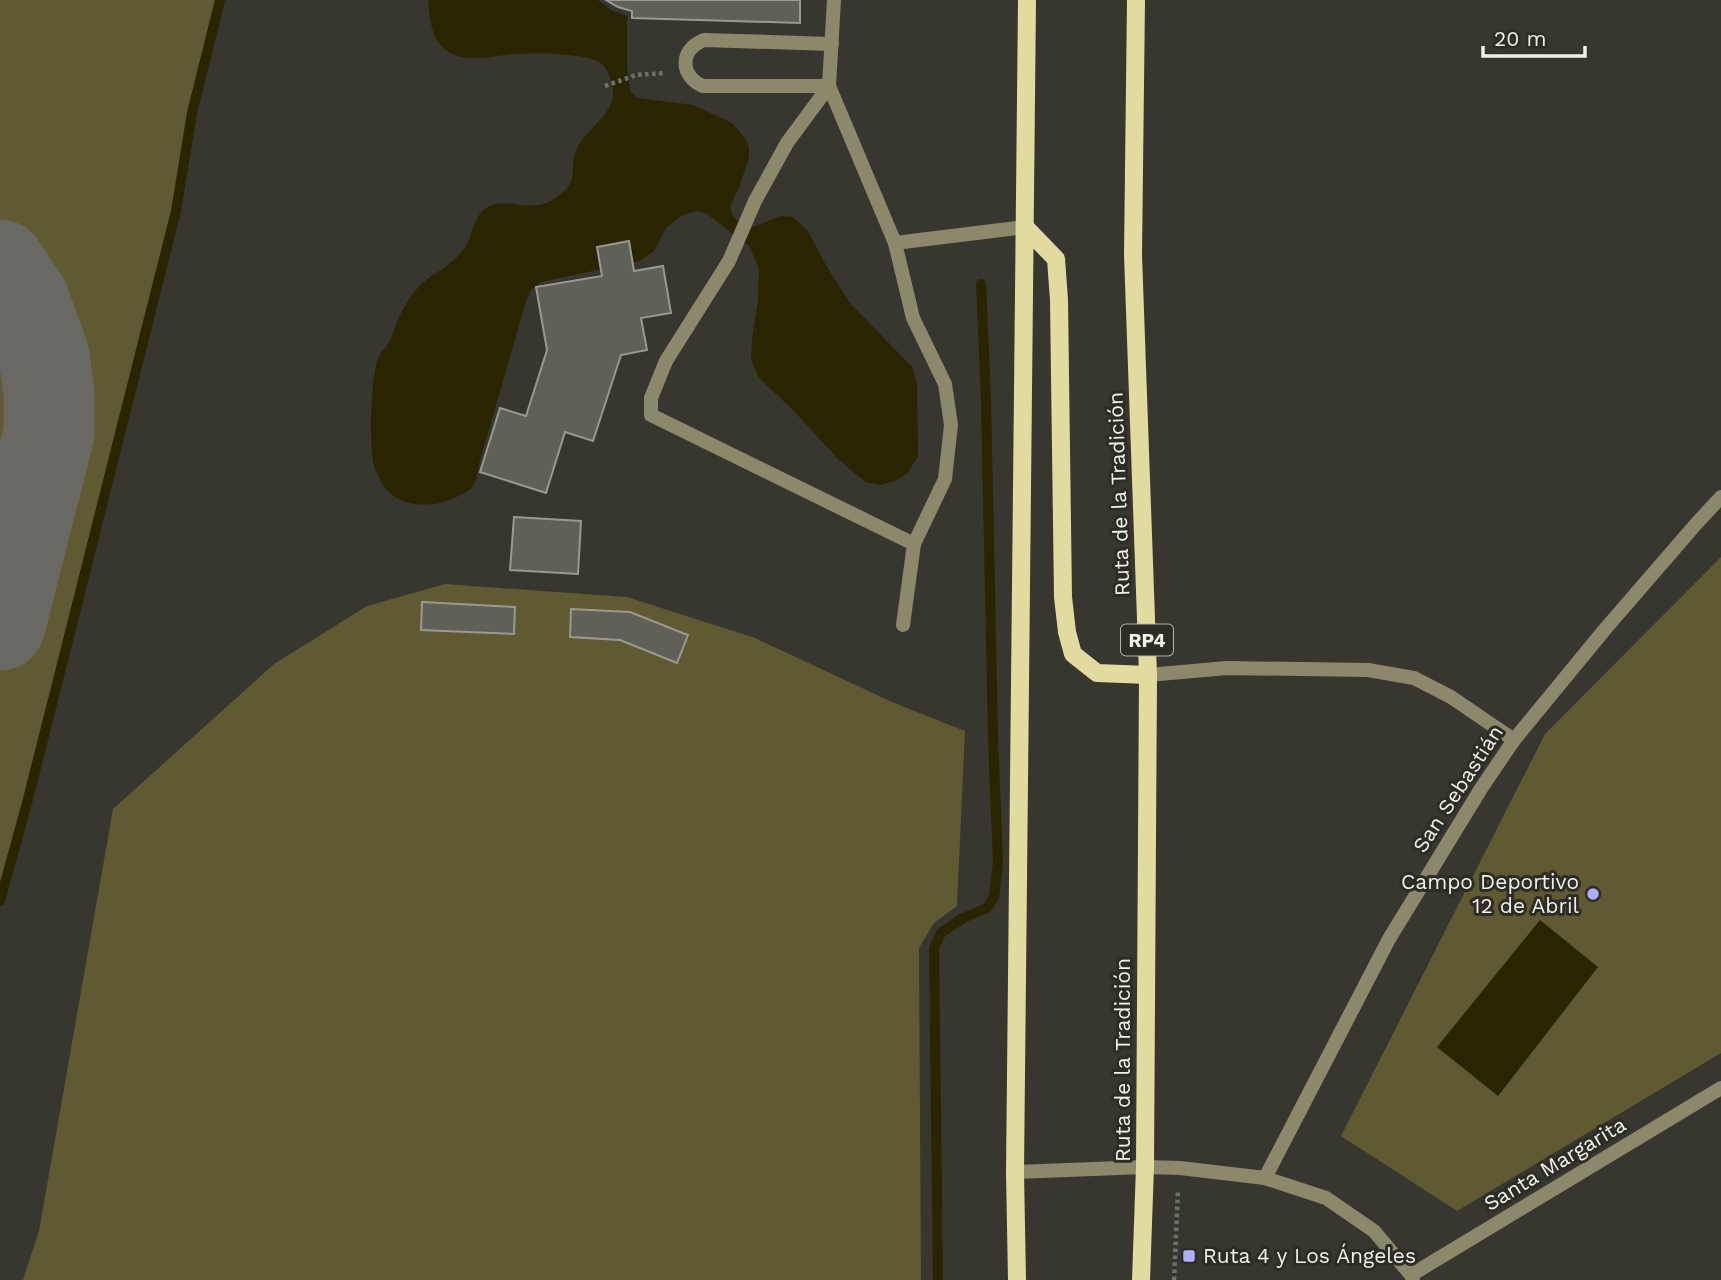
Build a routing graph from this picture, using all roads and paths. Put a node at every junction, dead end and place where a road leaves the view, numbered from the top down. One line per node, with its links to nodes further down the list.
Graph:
1 (834, 0): 4 (street)
2 (1027, 0): 8 (main road)
3 (1136, 0): 13 (main road, Ruta de la Tradición / RP4)
4 (832, 44): 7 (street); 7 (street)
5 (636, 75): 6 (path)
6 (605, 86)
7 (829, 86): 9 (street); 11 (street)
8 (1025, 227): 9 (street); 13 (main road); 18 (main road)
9 (895, 243): 11 (street)
10 (1721, 497): 14 (street, San Sebastián)
11 (914, 544): 12 (street)
12 (903, 625)
13 (1148, 675): 14 (street); 16 (main road, Ruta de la Tradición / RP4)
14 (1514, 740): 19 (street, San Sebastián)
15 (1721, 1088): 20 (street, Santa Margarita)
16 (1145, 1167): 17 (street); 18 (street); 22 (main road, Ruta de la Tradición / RP4)
17 (1180, 1168): 19 (street); 23 (path)
18 (1015, 1172): 21 (main road)
19 (1265, 1178): 20 (street)
20 (1412, 1278)
21 (1017, 1280)
22 (1141, 1280)
23 (1174, 1280)

